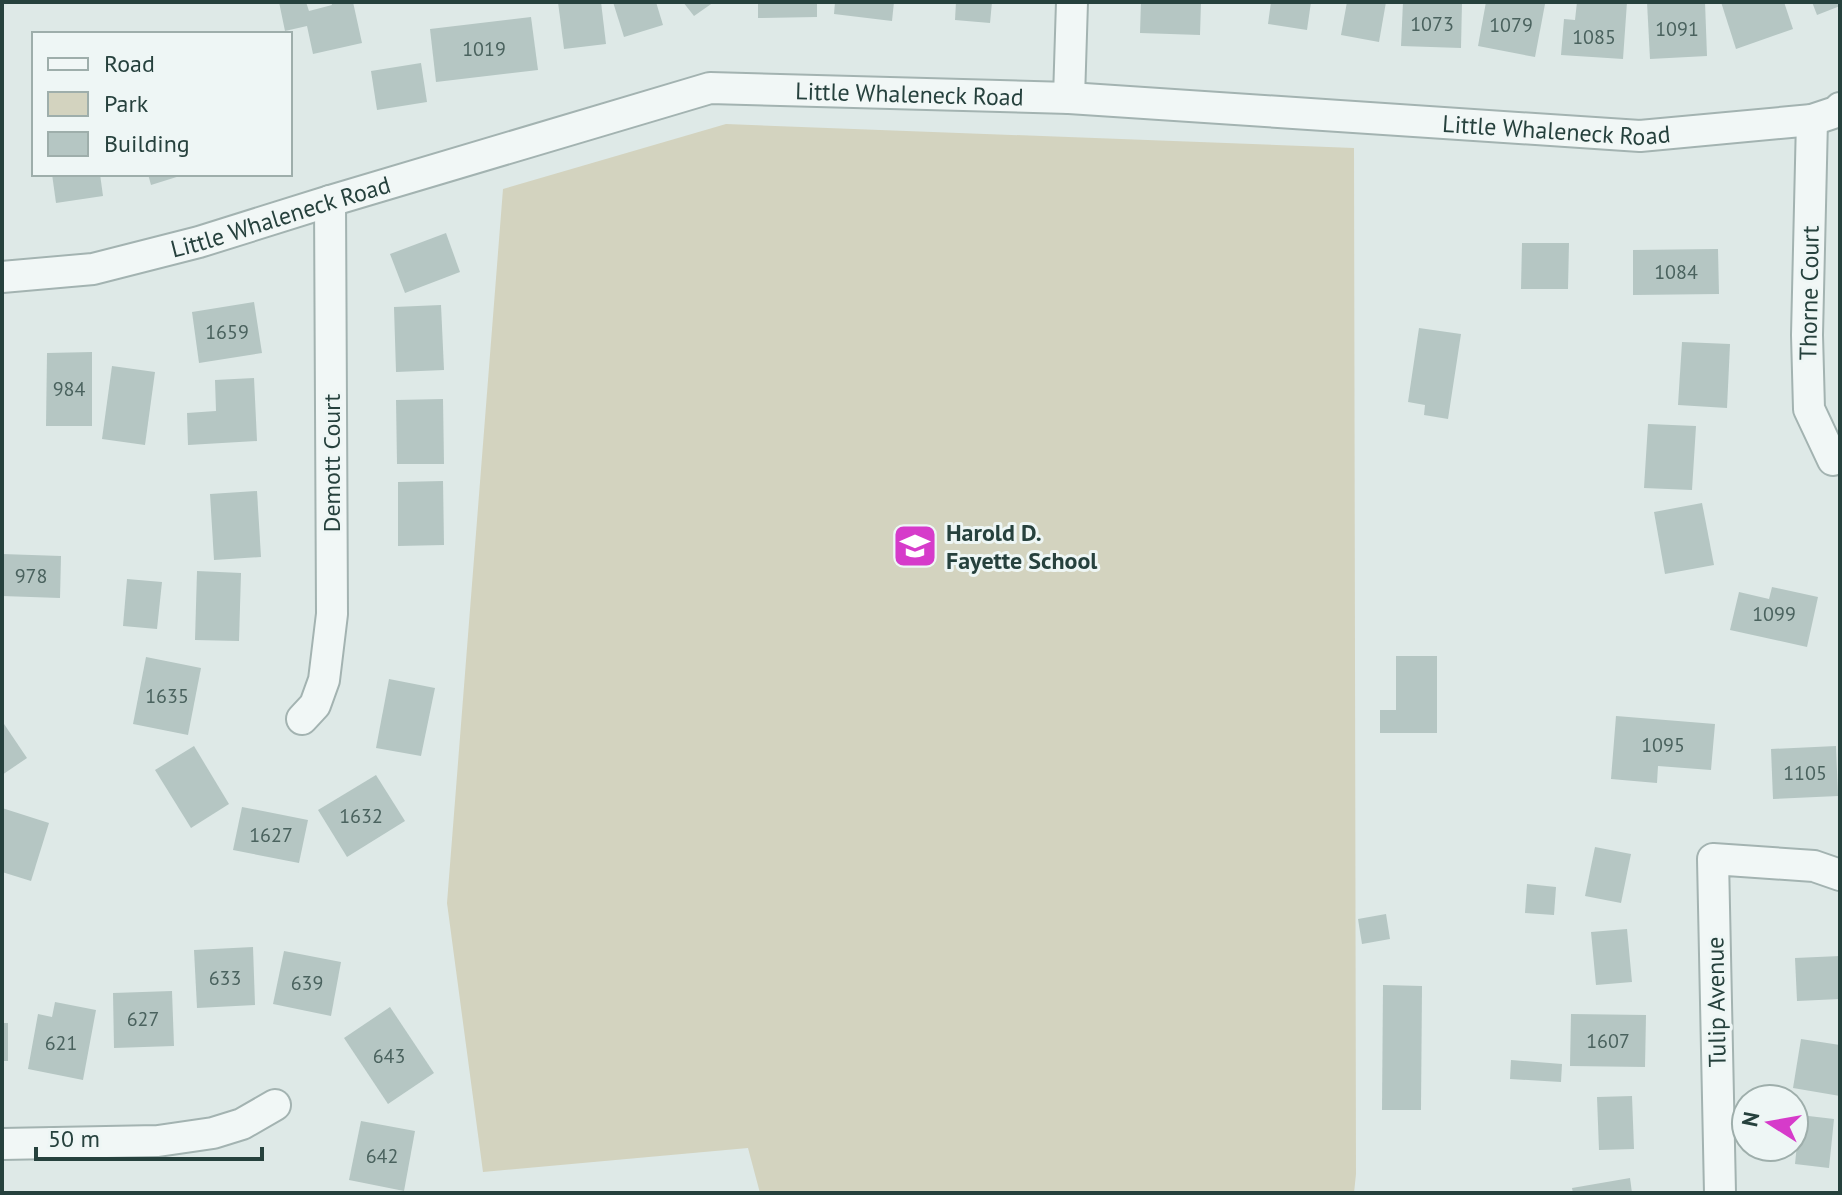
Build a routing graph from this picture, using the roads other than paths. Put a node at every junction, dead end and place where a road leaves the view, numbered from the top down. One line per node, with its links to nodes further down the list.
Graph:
1 (1072, 2): 2 (street)
2 (1069, 98): 4 (street, Little Whaleneck Road); 5 (street, Little Whaleneck Road)
3 (1840, 108): 4 (street, Little Whaleneck Road)
4 (1812, 120): 7 (street, Thorne Court)
5 (330, 201): 6 (street, Little Whaleneck Road); 8 (street, Demott Court)
6 (2, 277)
7 (1833, 460)
8 (302, 719)
9 (1840, 875): 12 (street, Tulip Avenue)
10 (275, 1105): 11 (street)
11 (2, 1144)
12 (1720, 1193)

